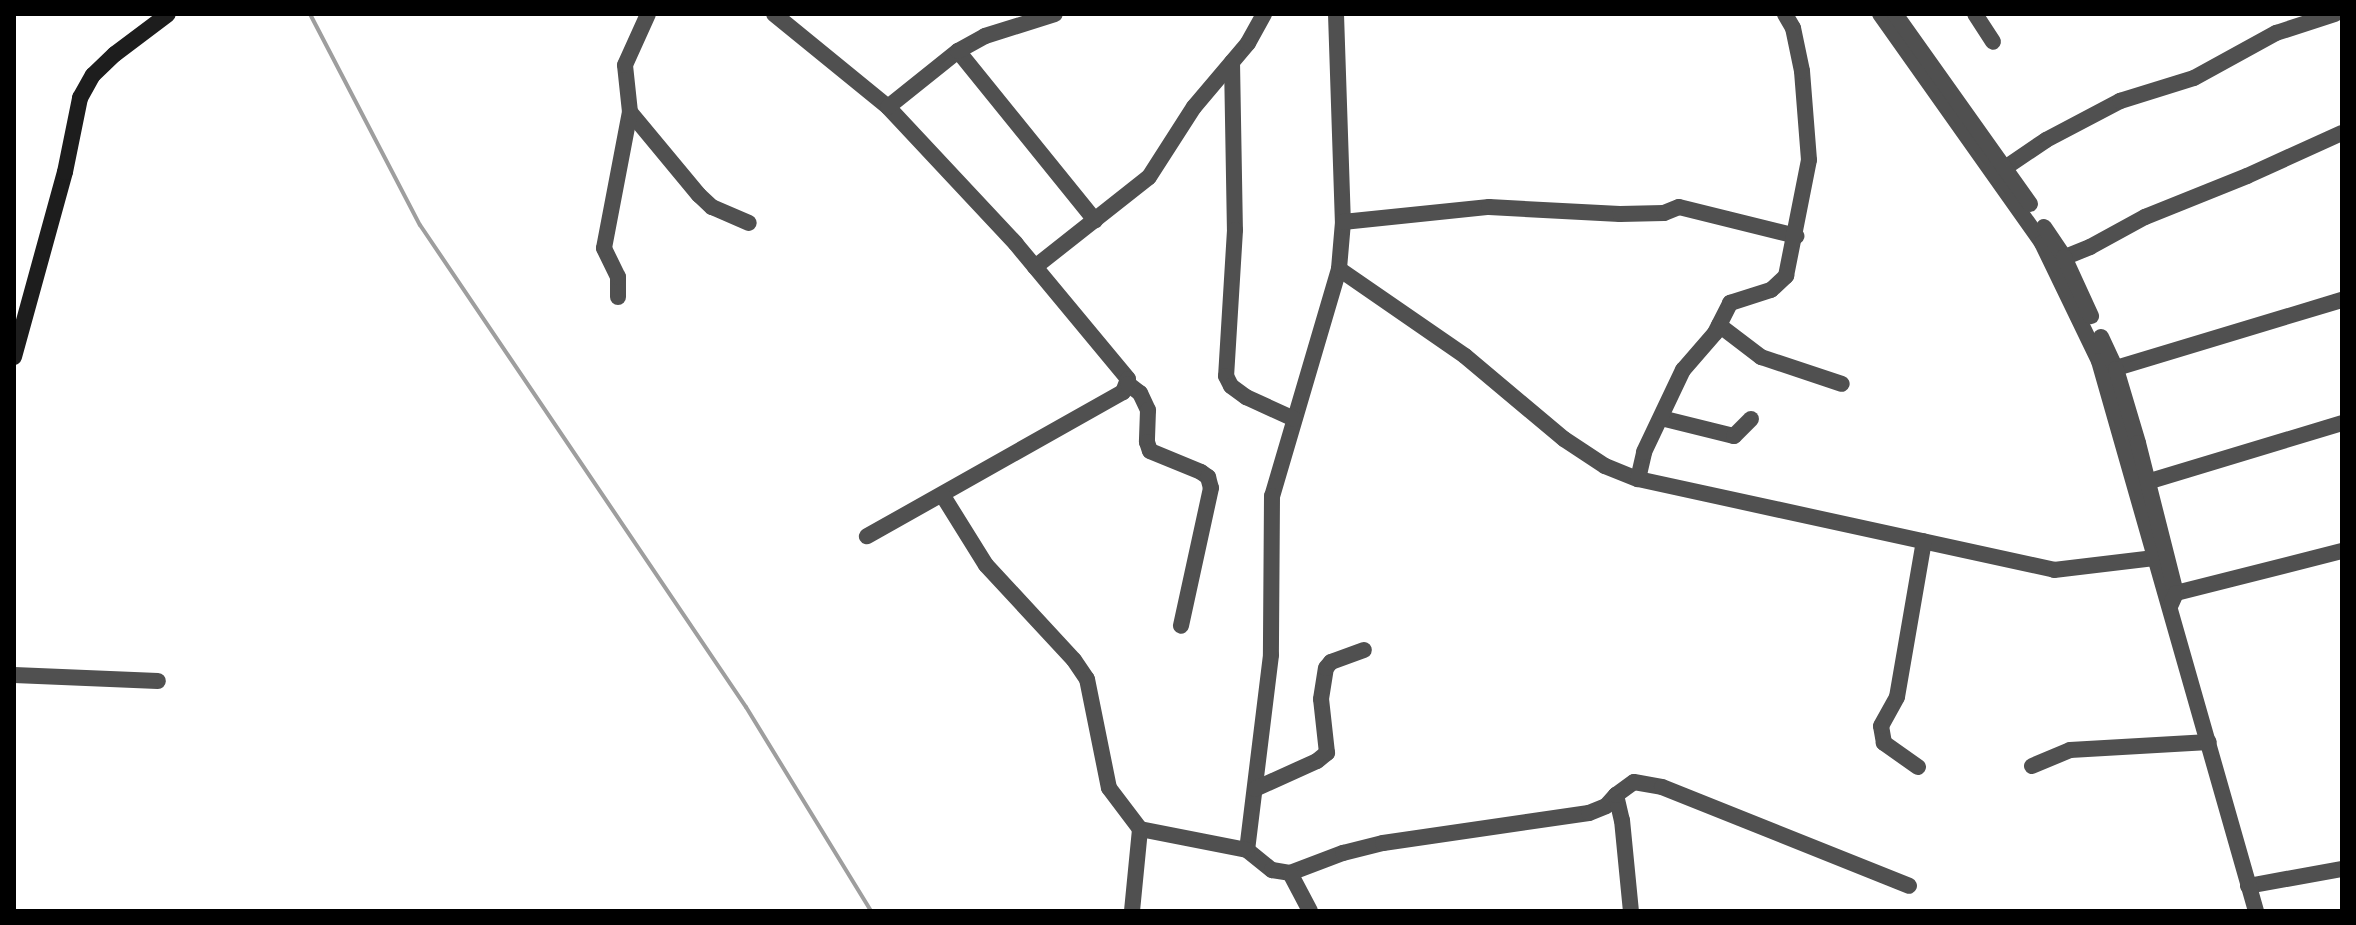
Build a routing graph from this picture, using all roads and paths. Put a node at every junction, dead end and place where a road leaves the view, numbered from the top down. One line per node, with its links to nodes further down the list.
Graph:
1 (168, 14): 29 (main road)
2 (648, 14): 16 (street)
3 (1055, 14): 13 (street)
4 (1264, 14): 14 (street)
5 (1336, 14): 20 (street)
6 (1785, 14): 22 (street)
7 (1880, 14): 18 (street)
8 (1895, 14): 18 (street)
9 (1975, 14): 12 (street)
10 (2335, 14): 18 (street)
11 (779, 16): 15 (street)
12 (1993, 42)
13 (958, 51): 15 (street); 19 (street)
14 (1232, 62): 19 (street); 34 (street)
15 (888, 107): 24 (street)
16 (630, 112): 21 (street); 26 (street)
17 (2342, 133): 23 (street)
18 (2001, 170): 23 (street)
19 (1095, 220): 24 (street)
20 (1343, 222): 22 (street); 25 (street)
21 (749, 223)
22 (1796, 236): 28 (street)
23 (2058, 259): 30 (street)
24 (1035, 267): 31 (street)
25 (1339, 269): 34 (street); 37 (street)
26 (618, 297)
27 (2342, 300): 30 (street)
28 (1719, 325): 32 (street); 33 (street)
29 (14, 357)
30 (2109, 371): 38 (street)
31 (1128, 384): 39 (street); 45 (street)
32 (1842, 384)
33 (1661, 418): 35 (street); 37 (street)
34 (1294, 419): 52 (street)
35 (1751, 419)
36 (2342, 423): 38 (street)
37 (1638, 479): 41 (street)
38 (2142, 484): 43 (street); 44 (street)
39 (943, 496): 40 (street); 54 (street)
40 (867, 536)
41 (1924, 541): 43 (street); 51 (street)
42 (2342, 551): 44 (street)
43 (2154, 558): 44 (street)
44 (2174, 598): 49 (street)
45 (1181, 626)
46 (1364, 650): 52 (street)
47 (14, 675): 48 (street)
48 (158, 681)
49 (2209, 742): 50 (street); 59 (street)
50 (2032, 766)
51 (1918, 767)
52 (1255, 789): 55 (street)
53 (1616, 795): 57 (street); 58 (street); 62 (street)
54 (1140, 829): 55 (street); 60 (street)
55 (1247, 850): 57 (street)
56 (2342, 869): 59 (street)
57 (1290, 873): 61 (street)
58 (1909, 886)
59 (2248, 886): 63 (street)
60 (1132, 911)
61 (1310, 911)
62 (1631, 911)
63 (2256, 911)

